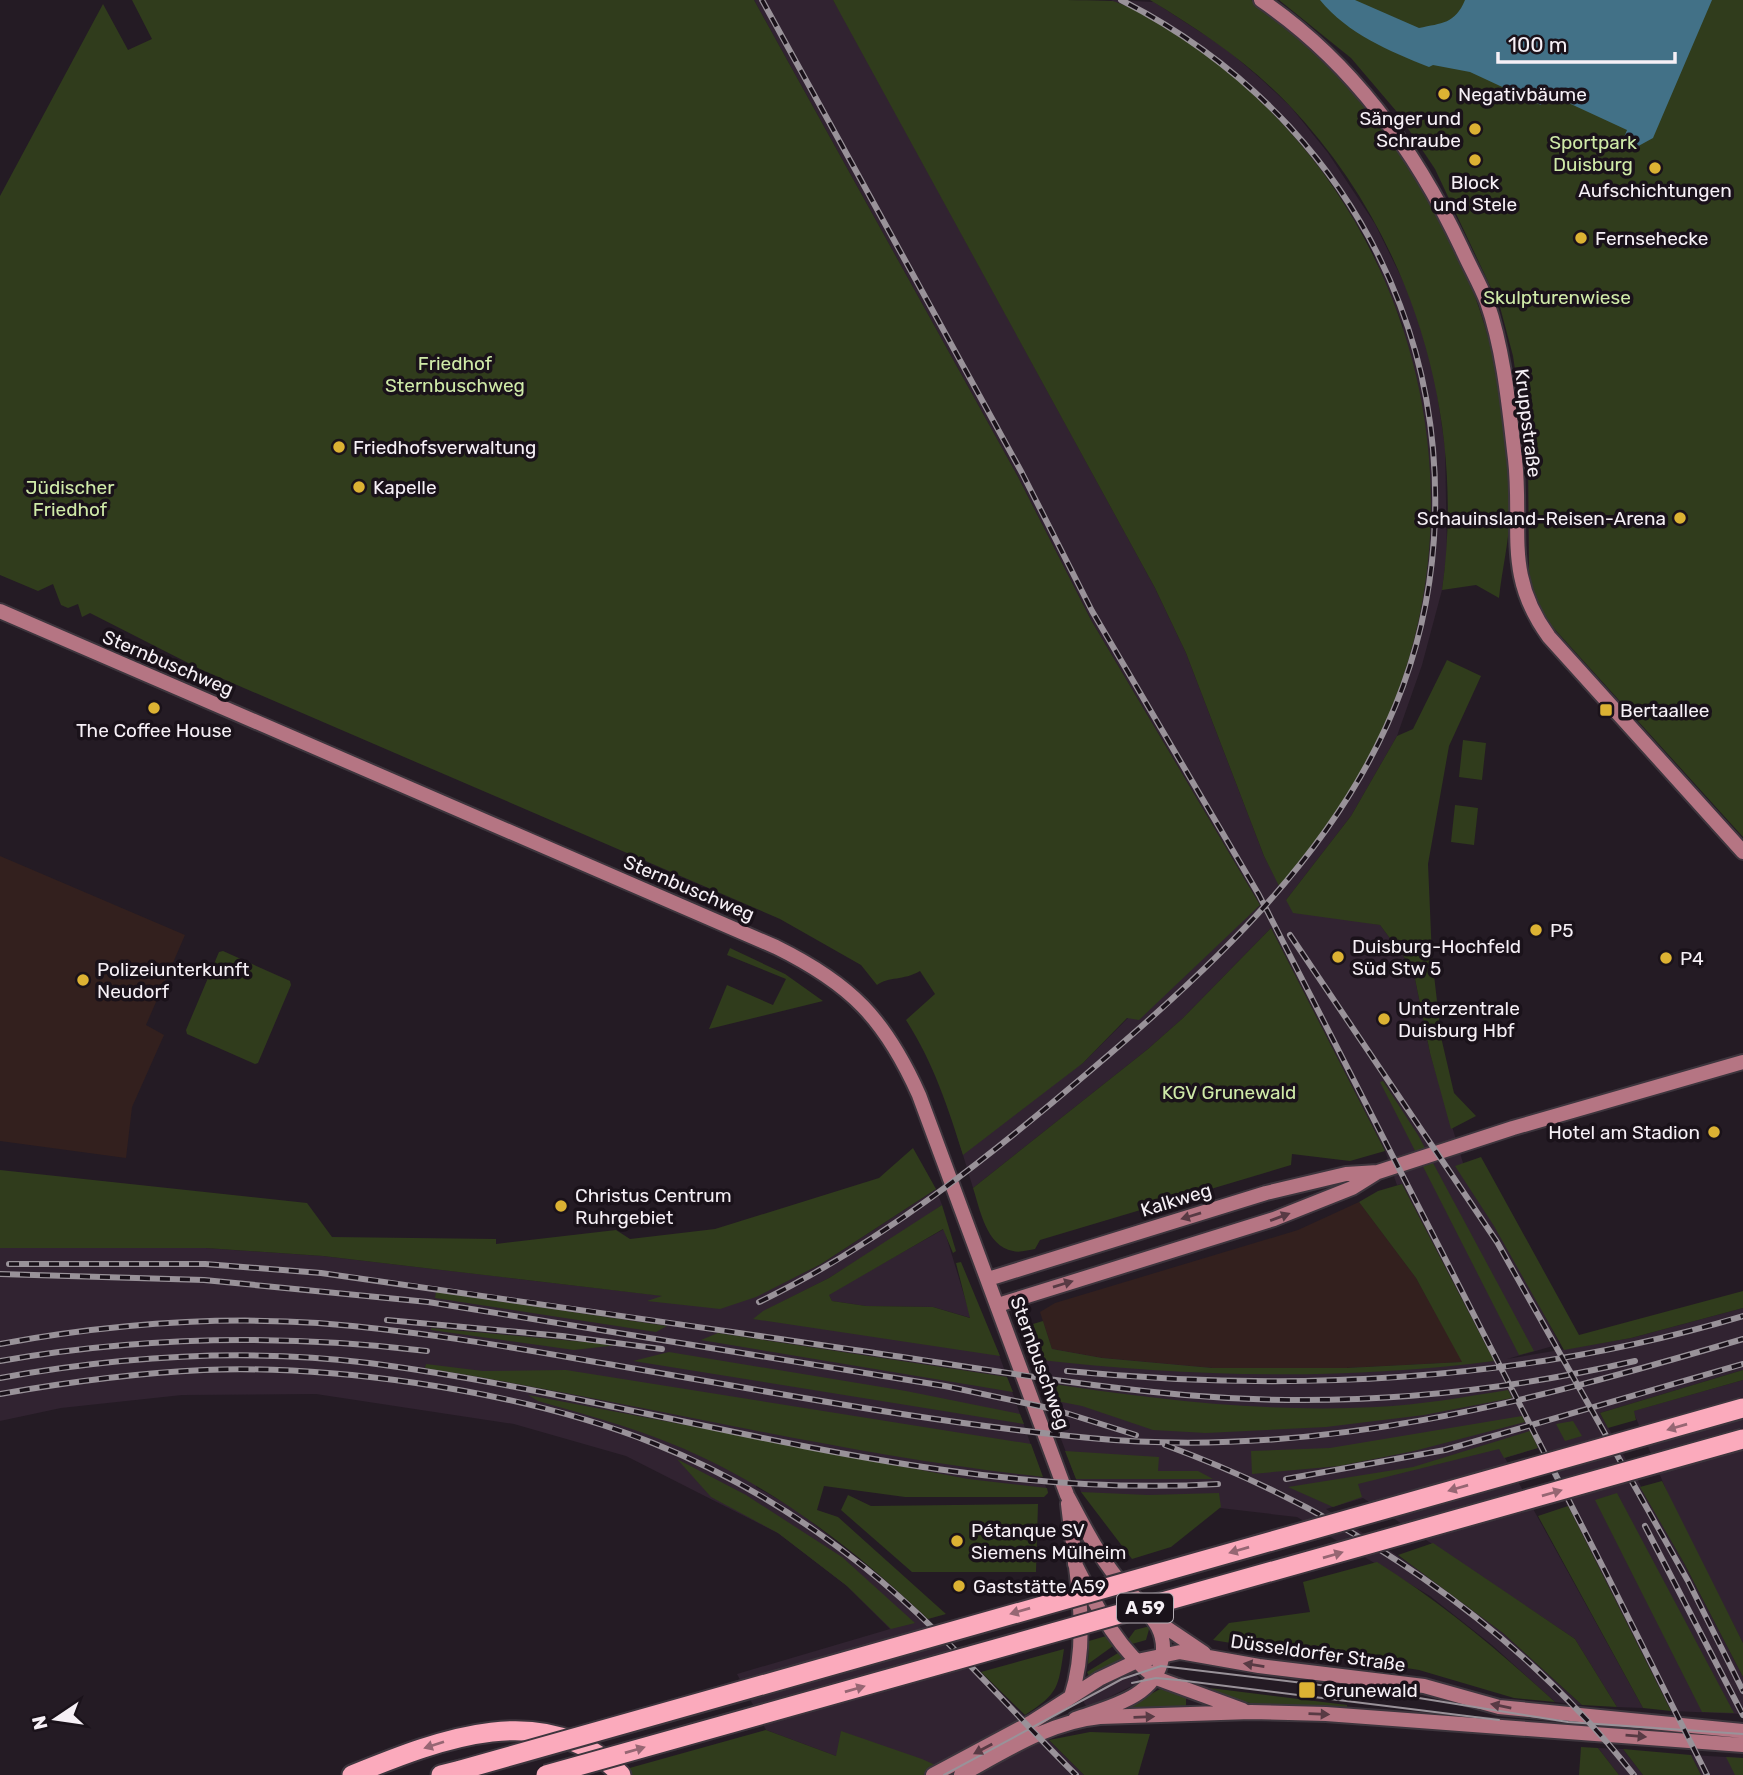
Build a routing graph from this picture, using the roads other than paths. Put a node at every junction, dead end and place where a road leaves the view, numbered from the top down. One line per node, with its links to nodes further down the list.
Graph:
1 (1261, 0): 3 (main road, Kruppstraße)
2 (0, 611): 6 (main road, Sternbuschweg)
3 (1743, 852)
4 (1743, 1062): 5 (main road, Kalkweg)
5 (1378, 1172): 6 (main road, Kalkweg, one-way to 6); 7 (main road, Kalkweg, one-way to 5)
6 (988, 1279): 7 (main road, Sternbuschweg)
7 (998, 1305): 10 (main road, Sternbuschweg)
8 (1743, 1408): 23 (highway, A 59, one-way to 23, bridge)
9 (1743, 1439): 24 (highway, A 59, one-way to 9, bridge)
10 (1068, 1495): 11 (main road, Sternbuschweg); 12 (main road, Sternbuschweg)
11 (1075, 1564): 15 (main road, Sternbuschweg); 17 (main road, Sternbuschweg)
12 (1152, 1618): 13 (main road, Sternbuschweg); 14 (main road, Sternbuschweg)
13 (1163, 1654): 14 (main road, Düsseldorfer Straße); 15 (main road, Düsseldorfer Straße); 16 (main road)
14 (1208, 1656): 20 (main road, Düsseldorfer Straße, one-way to 14)
15 (1137, 1661): 16 (main road); 17 (main road, Düsseldorfer Straße)
16 (1156, 1678): 18 (main road); 19 (main road)
17 (1071, 1697): 26 (main road, Düsseldorfer Straße, one-way to 26)
18 (1251, 1712): 19 (main road, one-way to 18); 21 (main road, one-way to 21)
19 (1075, 1719): 27 (main road)
20 (1743, 1731)
21 (1743, 1745)
22 (352, 1775): 25 (highway, one-way to 22)
23 (441, 1775)
24 (546, 1775)
25 (621, 1775)
26 (933, 1775)
27 (961, 1775)

